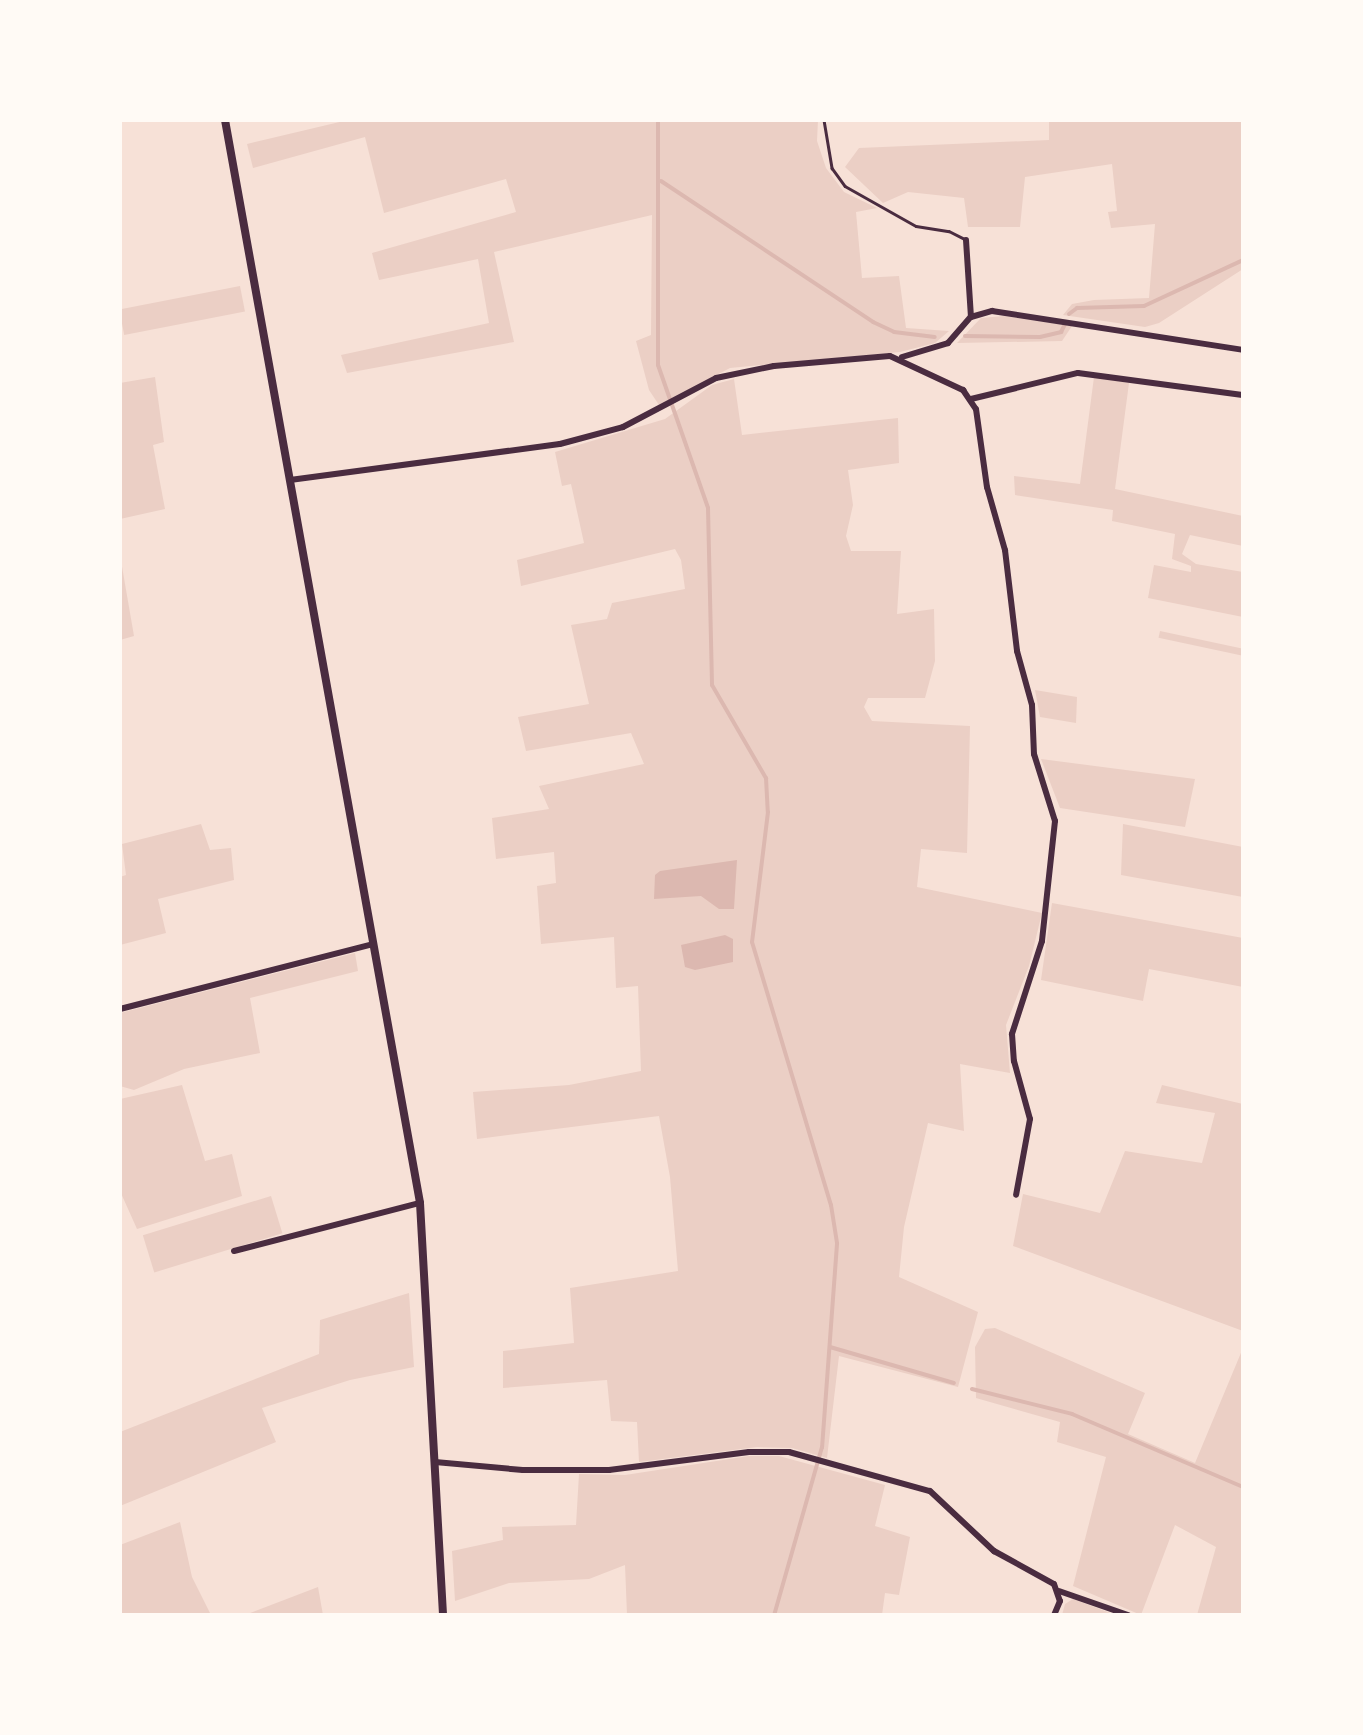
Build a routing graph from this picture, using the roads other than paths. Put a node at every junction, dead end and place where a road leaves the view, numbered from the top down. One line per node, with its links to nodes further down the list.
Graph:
1 (225, 120): 9 (street)
2 (824, 120): 3 (lane)
3 (966, 240): 4 (street)
4 (971, 317): 5 (street); 6 (street)
5 (1243, 350)
6 (901, 358): 8 (street); 9 (street)
7 (1243, 395): 8 (street)
8 (972, 400): 12 (street)
9 (290, 480): 10 (street)
10 (374, 944): 11 (street); 13 (street)
11 (120, 1009)
12 (1016, 1195)
13 (420, 1203): 14 (street); 15 (street)
14 (234, 1251)
15 (436, 1462): 16 (street); 17 (street)
16 (1059, 1591): 18 (street); 19 (street)
17 (442, 1615)
18 (1054, 1615)
19 (1128, 1615)

